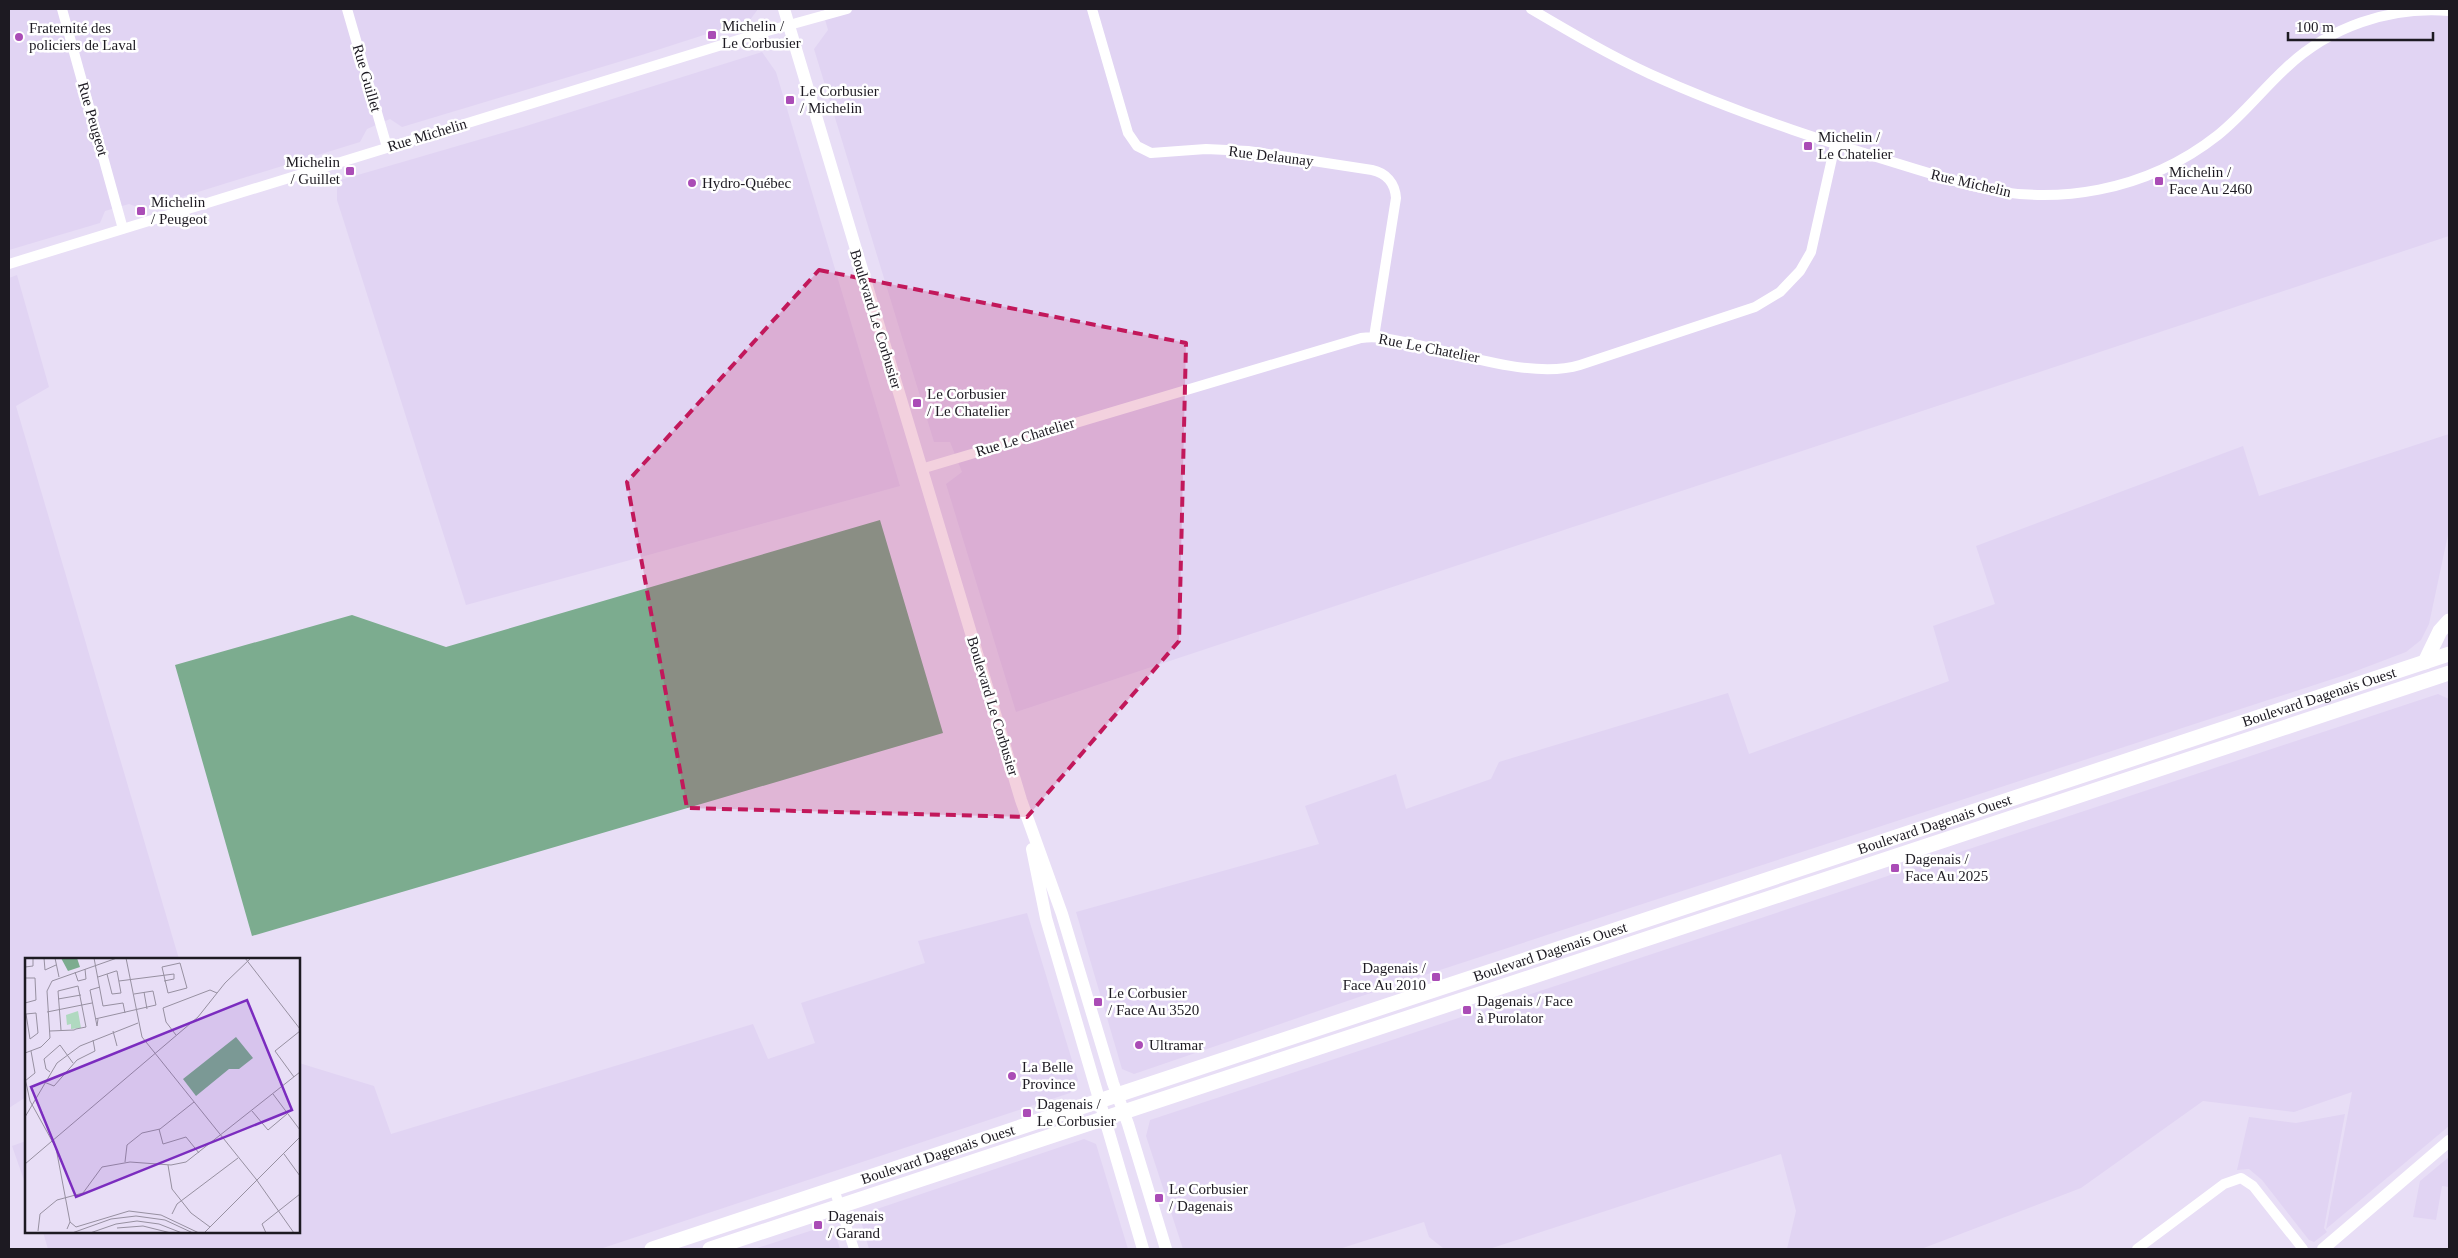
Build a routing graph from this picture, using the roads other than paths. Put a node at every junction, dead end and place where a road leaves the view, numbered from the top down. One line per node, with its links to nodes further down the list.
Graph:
1 (62, 9): 11 (street, Rue Peugeot)
2 (347, 9): 10 (street, Rue Guillet)
3 (784, 9): 8 (street, Boulevard Le Corbusier)
4 (847, 9): 8 (street, Rue Michelin)
5 (1092, 9): 13 (street, Rue Delaunay)
6 (1531, 9): 9 (street, Rue Michelin)
7 (2449, 11): 9 (street, Rue Michelin)
8 (788, 25): 10 (street, Rue Michelin); 14 (street, Boulevard Le Corbusier)
9 (1835, 144): 13 (street, Rue Le Chatelier)
10 (387, 148): 11 (street, Rue Michelin)
11 (123, 229): 12 (street, Rue Michelin)
12 (9, 264)
13 (1374, 337): 14 (street, Rue Le Chatelier)
14 (921, 469): 19 (street, Boulevard Le Corbusier)
15 (2449, 621): 17 (main road)
16 (2449, 654): 17 (main road, Boulevard Dagenais Ouest)
17 (2425, 662): 20 (main road, Boulevard Dagenais Ouest)
18 (2449, 673): 22 (main road, Boulevard Dagenais Ouest)
19 (1021, 800): 20 (street, Boulevard Le Corbusier); 21 (street, Boulevard Le Corbusier)
20 (1117, 1096): 21 (main road, Boulevard Dagenais Ouest); 22 (street, Boulevard Le Corbusier)
21 (1100, 1101): 23 (street, Boulevard Le Corbusier); 25 (main road, Boulevard Dagenais Ouest)
22 (1123, 1113): 23 (main road, Boulevard Dagenais Ouest); 31 (street, Boulevard Le Corbusier)
23 (1104, 1119): 26 (main road, Boulevard Dagenais Ouest); 30 (street, Boulevard Le Corbusier)
24 (2449, 1141): 34 (street)
25 (834, 1189): 26 (street); 27 (main road, Boulevard Dagenais Ouest)
26 (840, 1206): 28 (main road, Boulevard Dagenais Ouest); 29 (street)
27 (652, 1249)
28 (710, 1249)
29 (854, 1249)
30 (1143, 1249)
31 (1166, 1249)
32 (2137, 1249): 33 (street)
33 (2303, 1249)
34 (2322, 1249)

